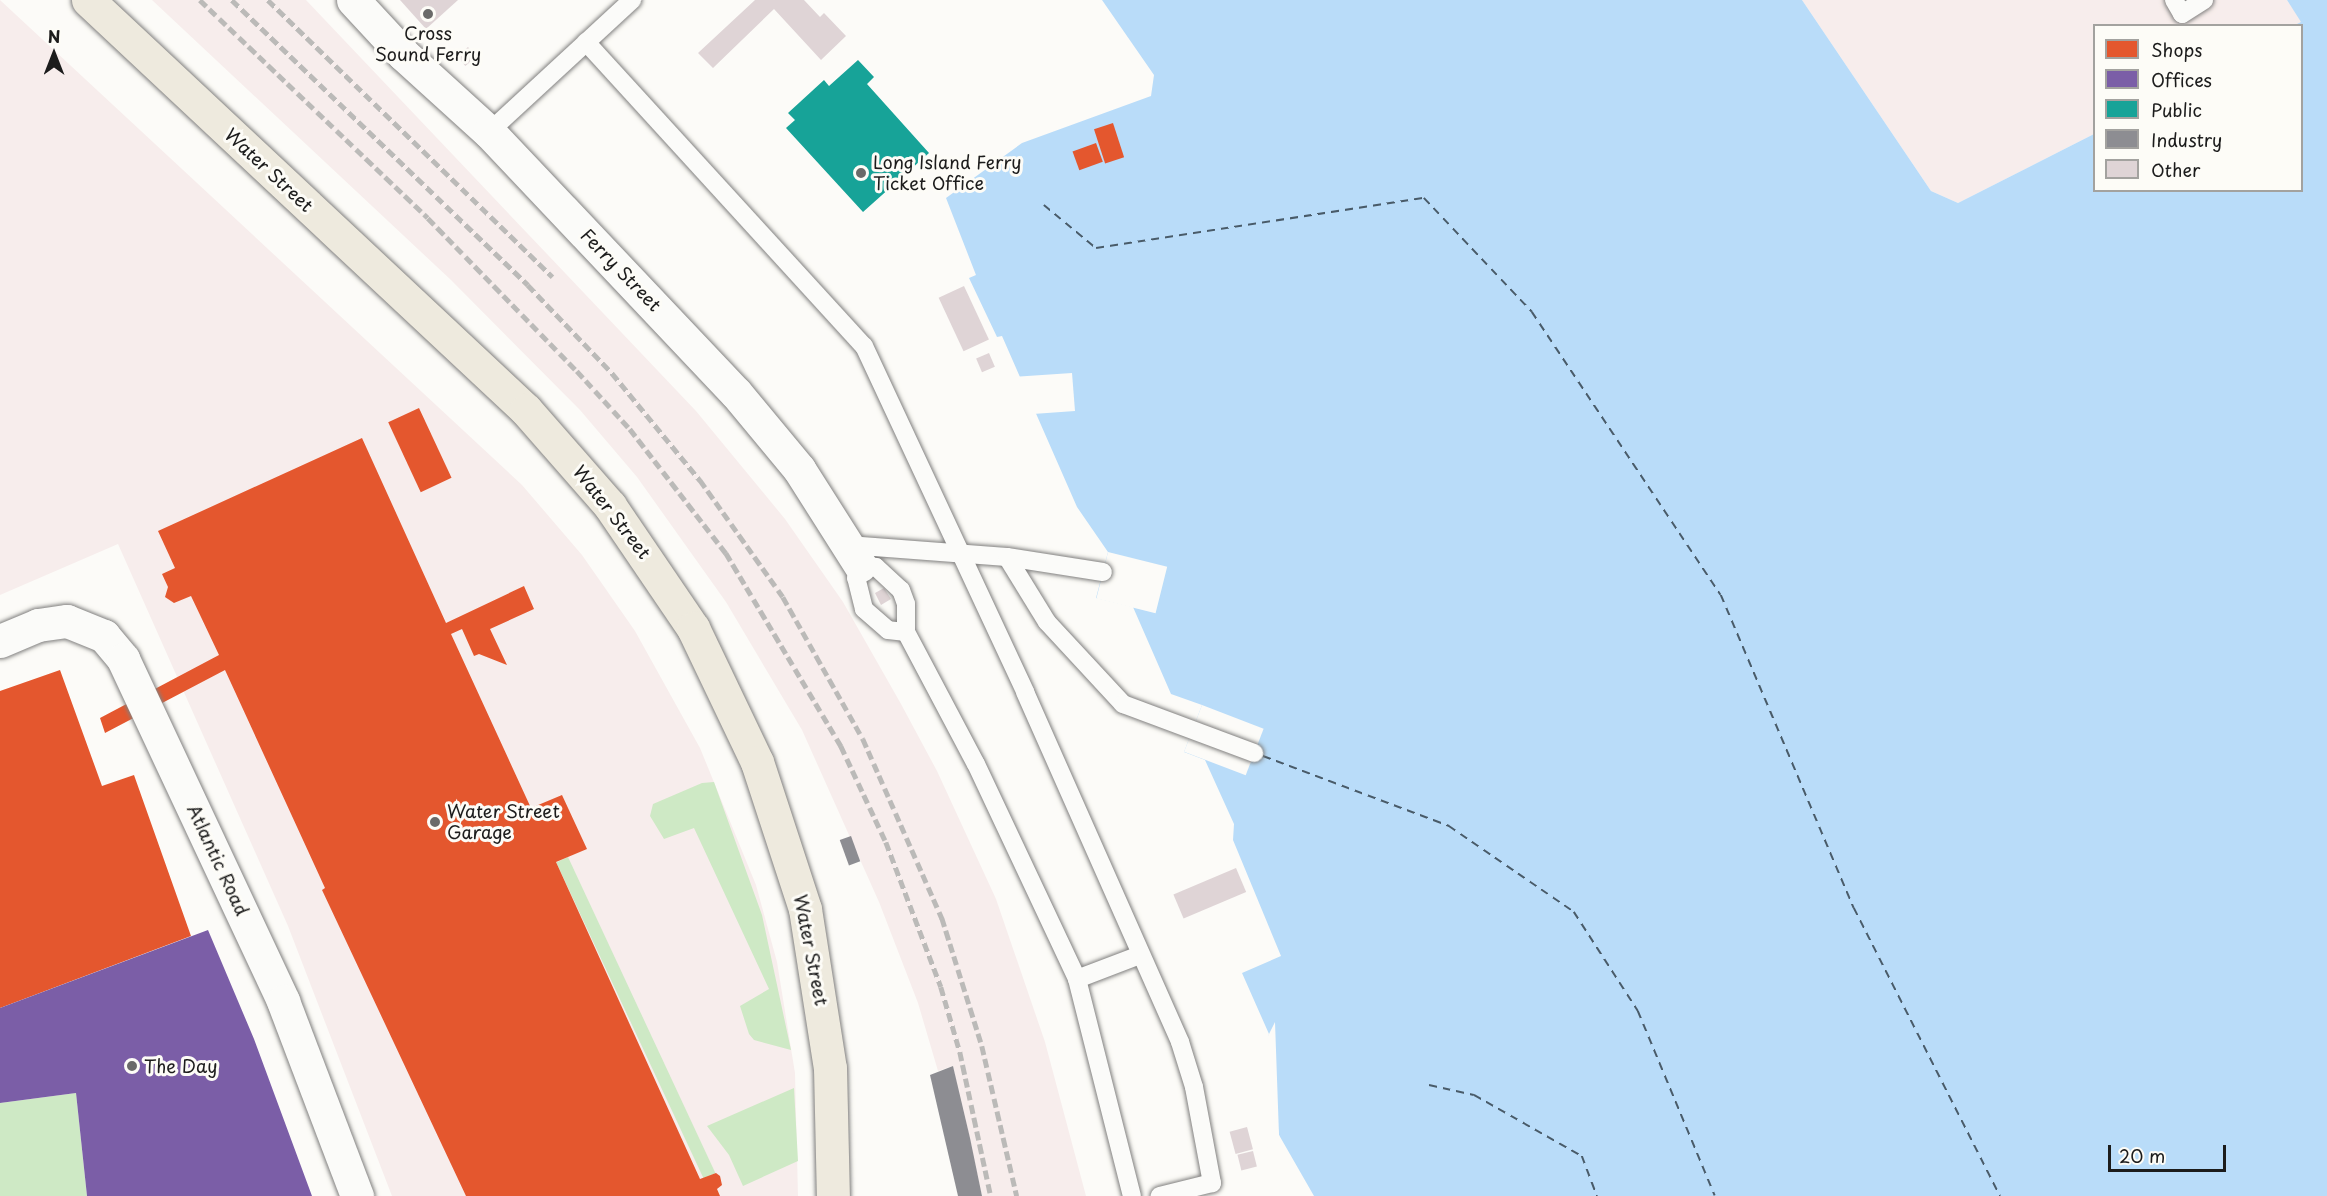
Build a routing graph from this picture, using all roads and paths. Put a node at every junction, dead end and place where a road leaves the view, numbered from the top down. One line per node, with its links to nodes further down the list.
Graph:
1 (88, 0): 18 (main road, Water Street)
2 (353, 0): 7 (street, Ferry Street)
3 (632, 0): 6 (lane)
4 (2174, 0): 5 (lane)
5 (2204, 0)
6 (586, 42): 7 (lane); 8 (lane)
7 (489, 132): 9 (street, Ferry Street)
8 (960, 554): 9 (lane); 10 (lane); 15 (lane)
9 (854, 555): 12 (lane); 12 (lane)
10 (1007, 557): 11 (lane); 14 (lane)
11 (1103, 572)
12 (906, 632): 16 (lane)
13 (0, 641): 17 (street, Atlantic Road)
14 (1254, 753)
15 (1137, 947): 16 (lane); 20 (lane)
16 (1077, 979): 19 (lane)
17 (357, 1196)
18 (833, 1196)
19 (1132, 1196)
20 (1160, 1196)

